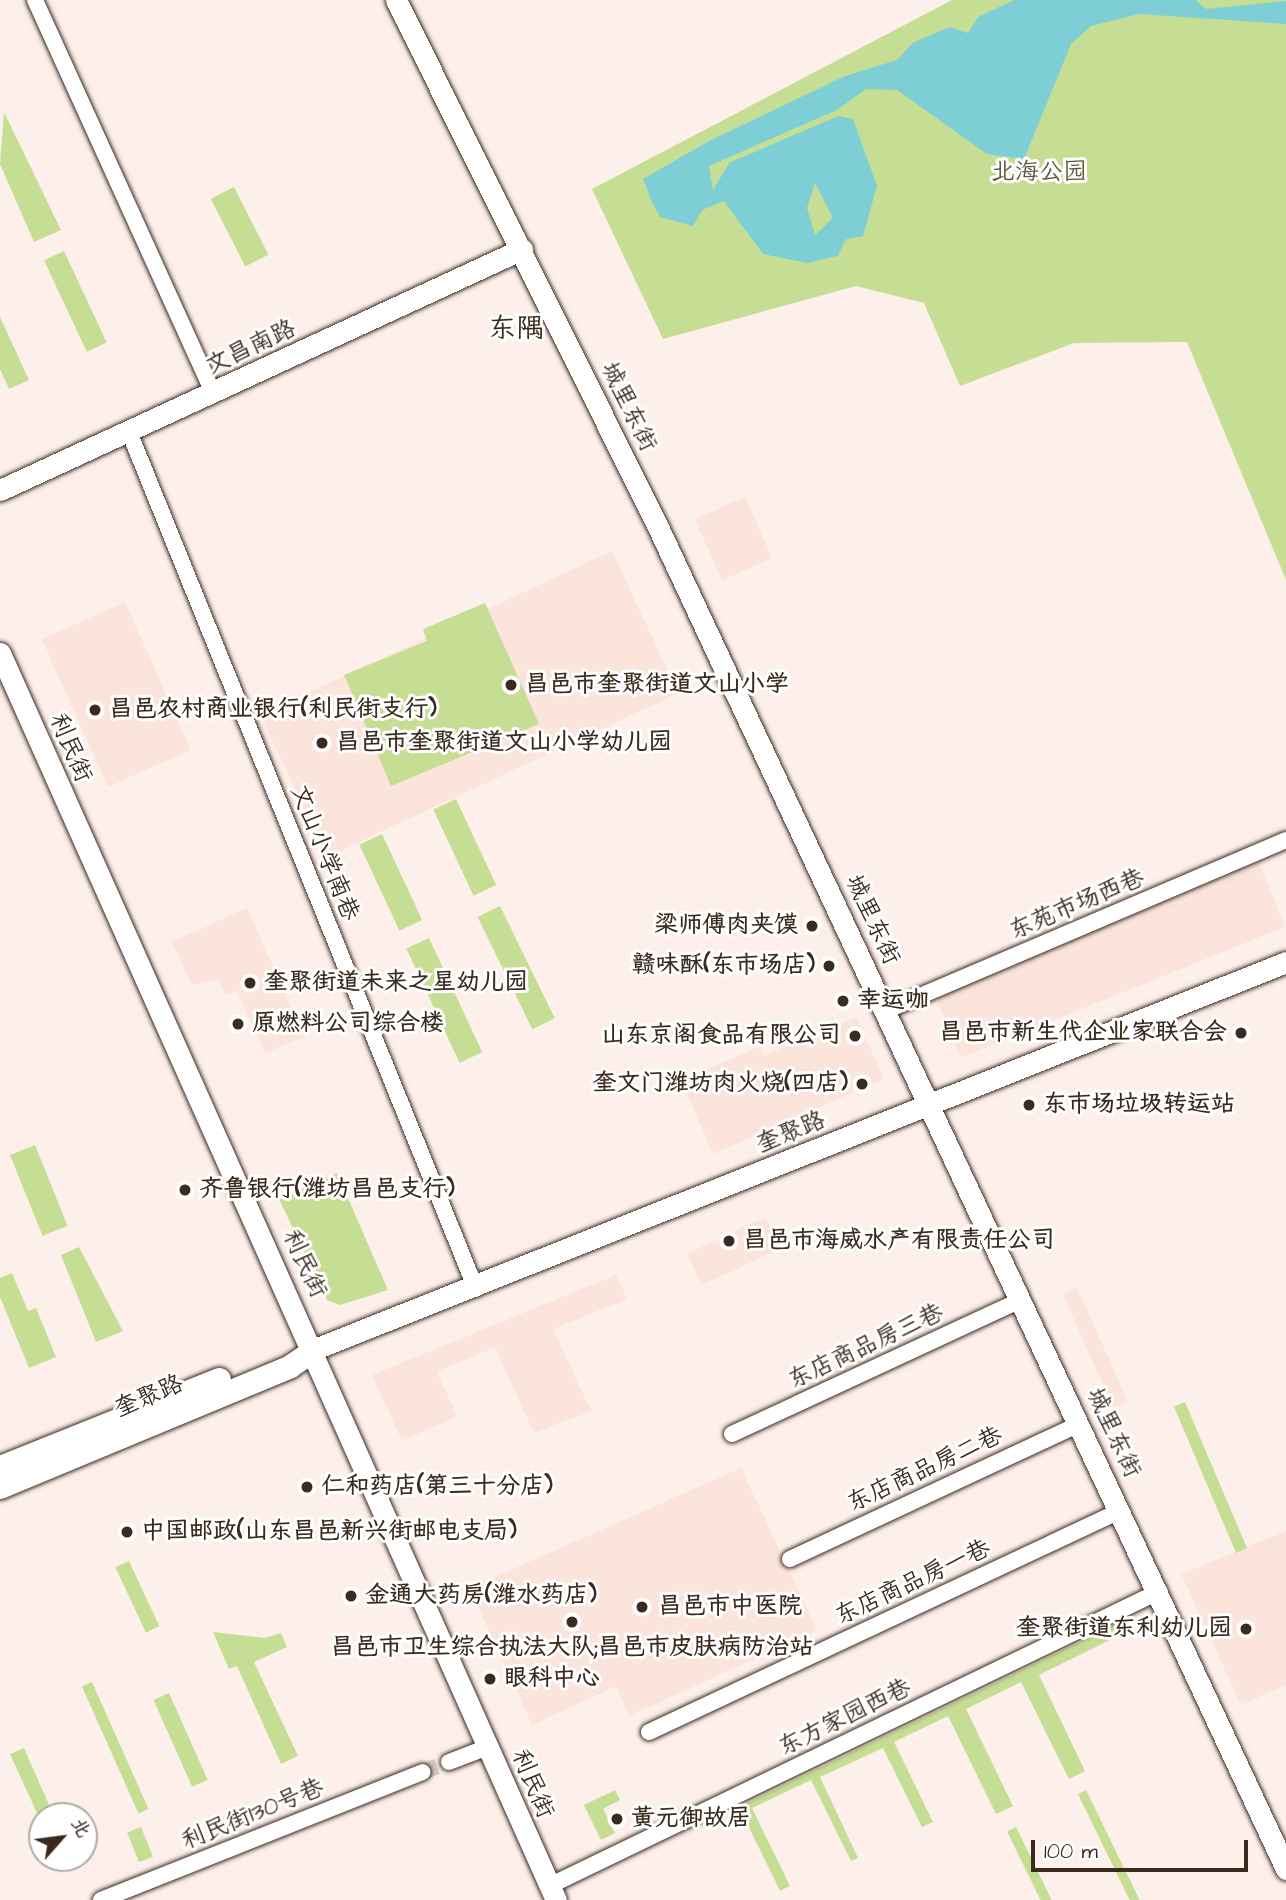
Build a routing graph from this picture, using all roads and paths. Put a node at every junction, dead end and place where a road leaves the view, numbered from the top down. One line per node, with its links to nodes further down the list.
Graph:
1 (35, 0): 4 (street)
2 (396, 0): 3 (street, 城里东街)
3 (522, 249): 4 (street, 文昌南路); 10 (street, 城里东街)
4 (214, 394): 5 (street, 文昌南路)
5 (130, 434): 6 (street, 文昌南路); 12 (street, 文山小学南巷)
6 (0, 490)
7 (0, 653): 14 (street, 利民街)
8 (1286, 840): 10 (street, 东苑市场西巷)
9 (1286, 962): 11 (street, 奎聚路)
10 (885, 1011): 11 (street, 城里东街)
11 (929, 1105): 12 (street, 奎聚路); 13 (street, 城里东街)
12 (476, 1289): 14 (street, 奎聚路)
13 (1019, 1301): 15 (street, 城里东街); 16 (street, 东店商品房三巷)
14 (315, 1349): 17 (main road, 奎聚路); 18 (main road, 奎聚路); 23 (street, 利民街)
15 (1080, 1424): 19 (street, 城里东街); 20 (street, 东店商品房二巷)
16 (732, 1434)
17 (0, 1467)
18 (0, 1487)
19 (1121, 1511): 21 (street, 城里东街); 22 (street, 东店商品房一巷)
20 (790, 1559)
21 (1160, 1591): 26 (street, 城里东街); 27 (street, 东方家园西巷)
22 (649, 1732)
23 (488, 1747): 24 (street); 27 (street, 利民街)
24 (449, 1762)
25 (422, 1772): 28 (street, 利民街130号巷)
26 (1286, 1869)
27 (552, 1893)
28 (101, 1900)

